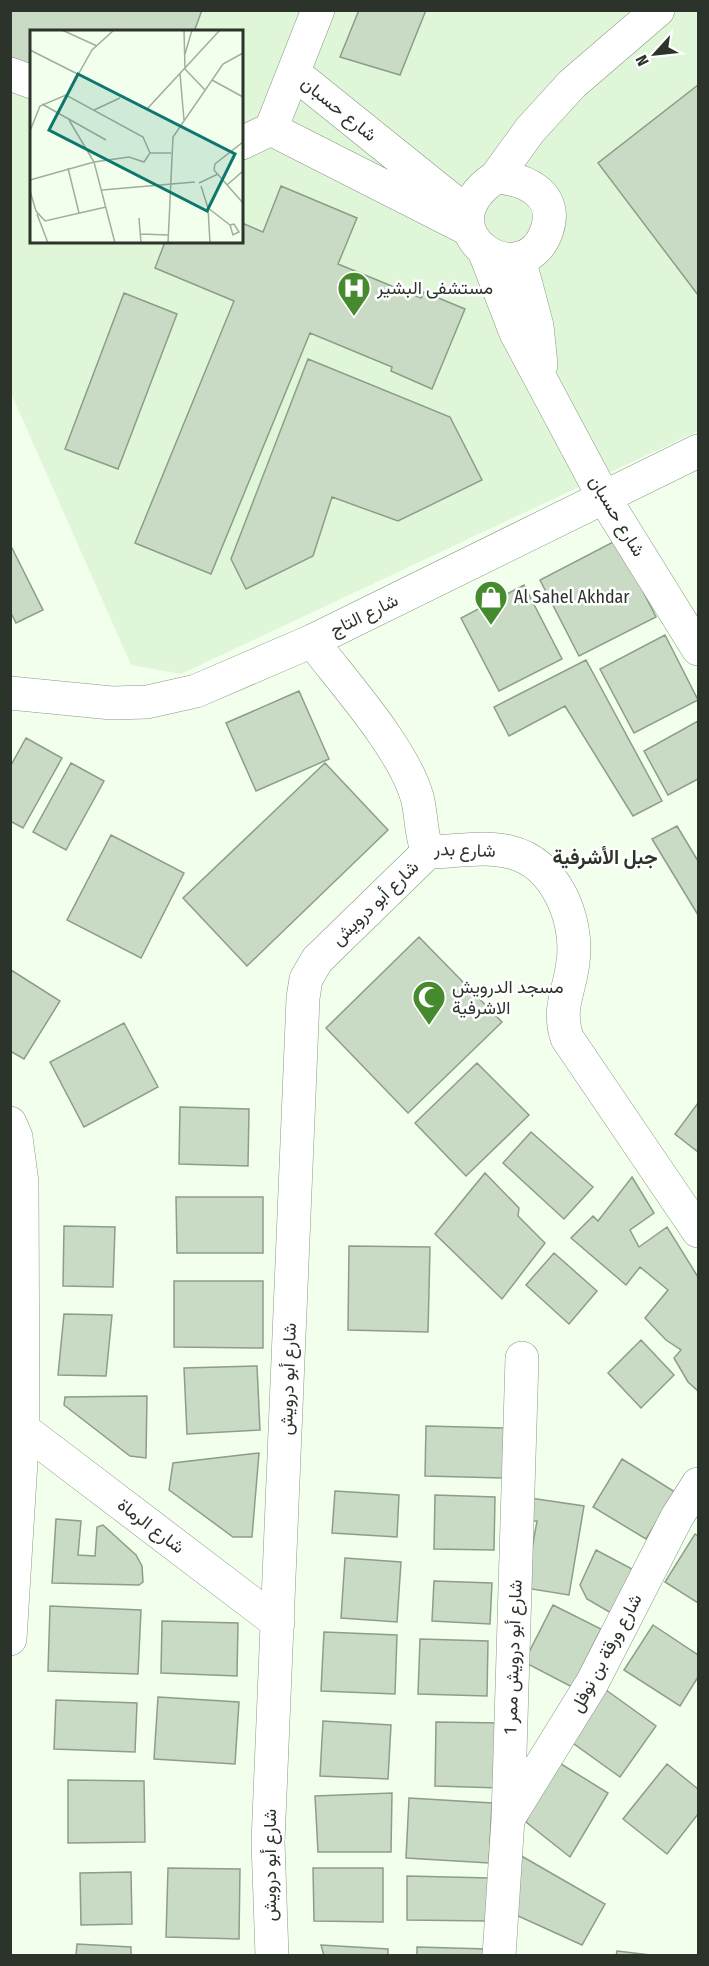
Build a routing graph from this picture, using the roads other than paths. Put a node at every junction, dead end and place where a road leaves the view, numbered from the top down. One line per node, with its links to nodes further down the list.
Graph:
1 (318, 10): 3 (street)
2 (658, 10): 8 (street)
3 (294, 73): 6 (street); 9 (street, شارع حسبان)
4 (10, 74): 5 (street)
5 (30, 81)
6 (271, 129): 7 (street); 9 (street)
7 (243, 143)
8 (496, 177): 9 (street); 10 (street)
9 (474, 232): 10 (street); 11 (street, شارع حسبان)
10 (519, 258): 11 (street, شارع حسبان)
11 (542, 379): 13 (street, شارع حسبان)
12 (699, 451): 13 (street, شارع التاج)
13 (603, 496): 14 (street, شارع التاج); 15 (street, شارع حسبان)
14 (312, 641): 16 (street, شارع التاج); 17 (street, شارع بدر)
15 (699, 649)
16 (10, 693)
17 (428, 852): 19 (street, شارع بدر); 23 (street, شارع أبو درويش)
18 (10, 1123): 21 (street)
19 (699, 1231)
20 (522, 1358): 25 (street, شارع أبو درويش ممر 1)
21 (23, 1429): 23 (street, شارع الرماة); 24 (street)
22 (699, 1484): 25 (street, شارع ورقة بن نوفل)
23 (278, 1623): 26 (street, شارع أبو درويش)
24 (10, 1639)
25 (508, 1819): 27 (street, شارع أبو درويش ممر 1)
26 (272, 1956)
27 (499, 1956)

